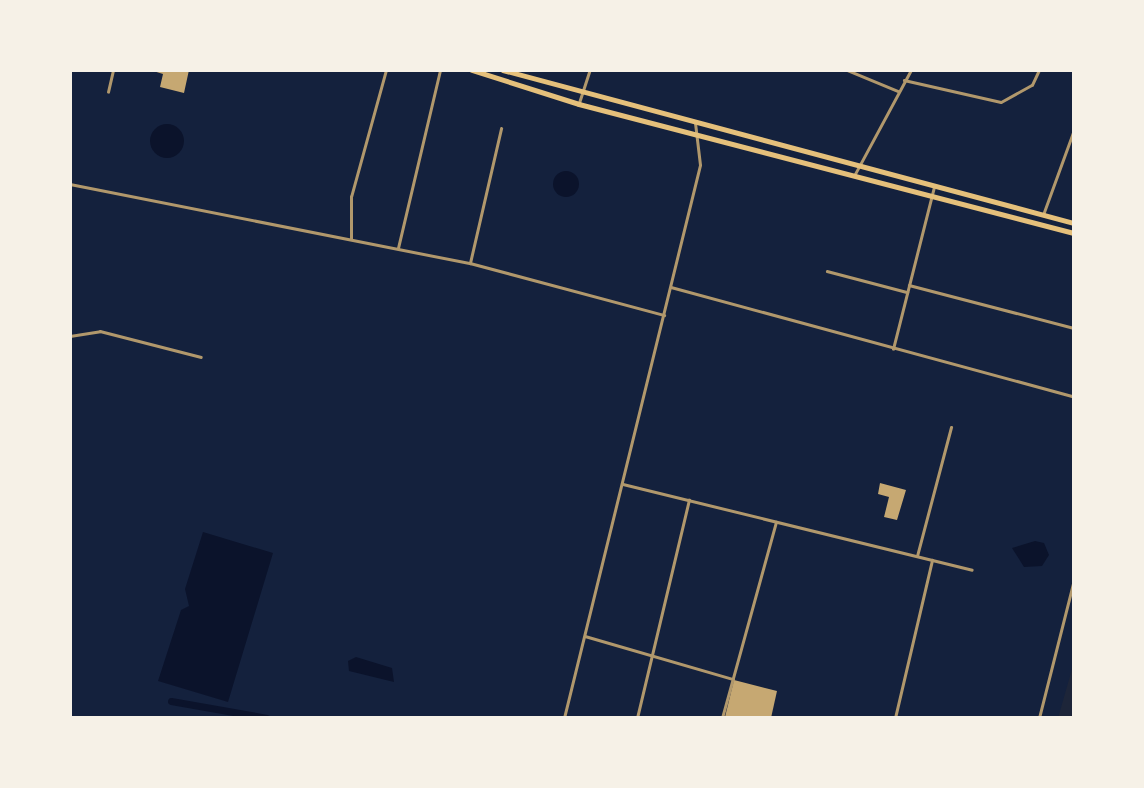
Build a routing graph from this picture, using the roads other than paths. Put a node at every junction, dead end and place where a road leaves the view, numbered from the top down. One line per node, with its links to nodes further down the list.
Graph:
1 (113, 70): 12 (street)
2 (386, 70): 28 (street)
3 (440, 70): 29 (street)
4 (472, 70): 14 (main road)
5 (503, 70): 13 (main road)
6 (590, 70): 13 (street)
7 (847, 70): 11 (street)
8 (911, 70): 10 (street)
9 (1039, 70): 10 (street)
10 (904, 79): 11 (street)
11 (898, 91): 19 (street)
12 (108, 92)
13 (582, 93): 14 (street); 15 (main road)
14 (579, 104): 18 (main road)
15 (695, 123): 18 (street); 19 (main road)
16 (501, 129): 30 (street)
17 (1074, 130): 24 (street)
18 (694, 134): 20 (main road); 33 (street)
19 (859, 164): 20 (street); 22 (main road)
20 (855, 174): 23 (main road)
21 (70, 184): 28 (street)
22 (934, 187): 23 (street); 24 (main road)
23 (932, 195): 26 (main road); 32 (street)
24 (1043, 215): 25 (main road); 26 (main road)
25 (1074, 223)
26 (1040, 224): 27 (main road)
27 (1074, 233)
28 (351, 239): 29 (street)
29 (398, 248): 30 (street)
30 (470, 262): 35 (street)
31 (827, 271): 34 (street)
32 (909, 285): 34 (street); 36 (street)
33 (671, 287): 35 (street); 38 (street)
34 (907, 292): 38 (street)
35 (664, 315): 42 (street)
36 (1074, 328)
37 (70, 336): 39 (street)
38 (893, 349): 40 (street)
39 (201, 357)
40 (1072, 396)
41 (951, 427): 45 (street)
42 (623, 484): 43 (street); 49 (street)
43 (689, 500): 44 (street); 50 (street)
44 (776, 521): 45 (street); 51 (street)
45 (918, 556): 46 (street)
46 (932, 560): 47 (street); 55 (street)
47 (972, 570)
48 (1074, 580): 56 (street)
49 (585, 636): 50 (street); 52 (street)
50 (652, 657): 51 (street); 53 (street)
51 (733, 679): 54 (street)
52 (564, 718)
53 (637, 718)
54 (722, 718)
55 (895, 718)
56 (1040, 718)

